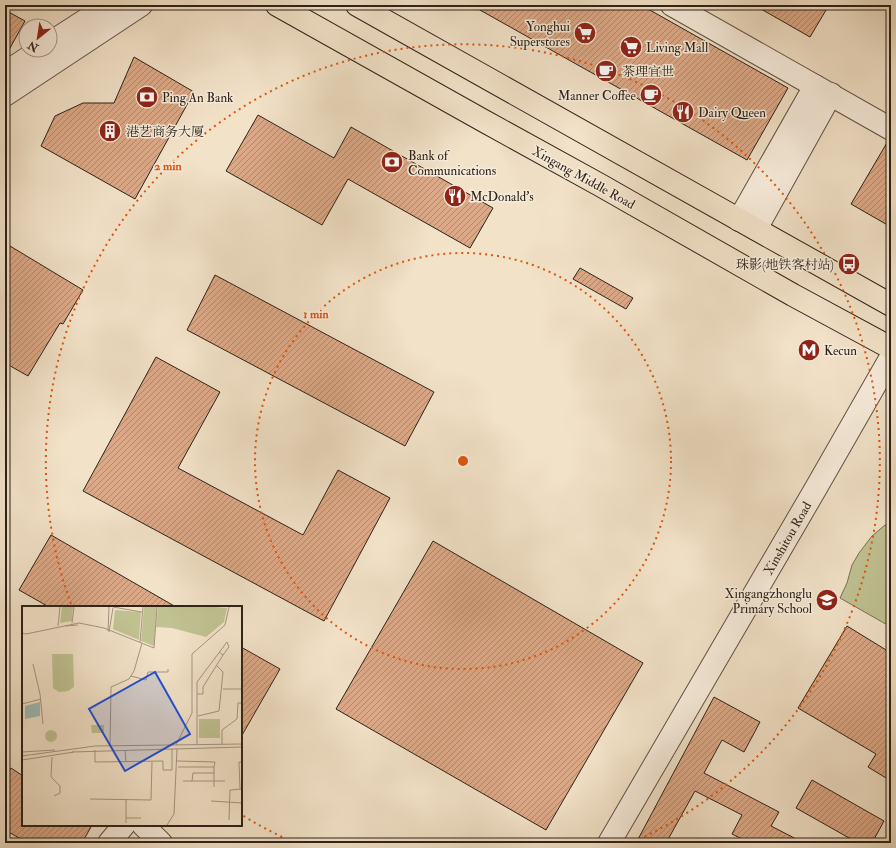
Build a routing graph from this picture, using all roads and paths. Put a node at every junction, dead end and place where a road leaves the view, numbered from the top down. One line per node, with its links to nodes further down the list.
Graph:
1 (109, 5): 6 (street)
2 (141, 5): 10 (street)
3 (277, 5): 14 (main road, Xingang Middle Road)
4 (357, 5): 12 (main road)
5 (672, 5): 9 (street)
6 (58, 38)
7 (28, 58): 8 (street)
8 (5, 73)
9 (823, 90): 11 (street); 12 (street)
10 (5, 95)
11 (891, 129)
12 (747, 224): 13 (main road)
13 (891, 305)
14 (891, 348)
15 (891, 356): 20 (street, Xinshitou Road)
16 (123, 826): 18 (street)
17 (144, 826): 19 (street)
18 (109, 843)
19 (161, 843)
20 (609, 843)

